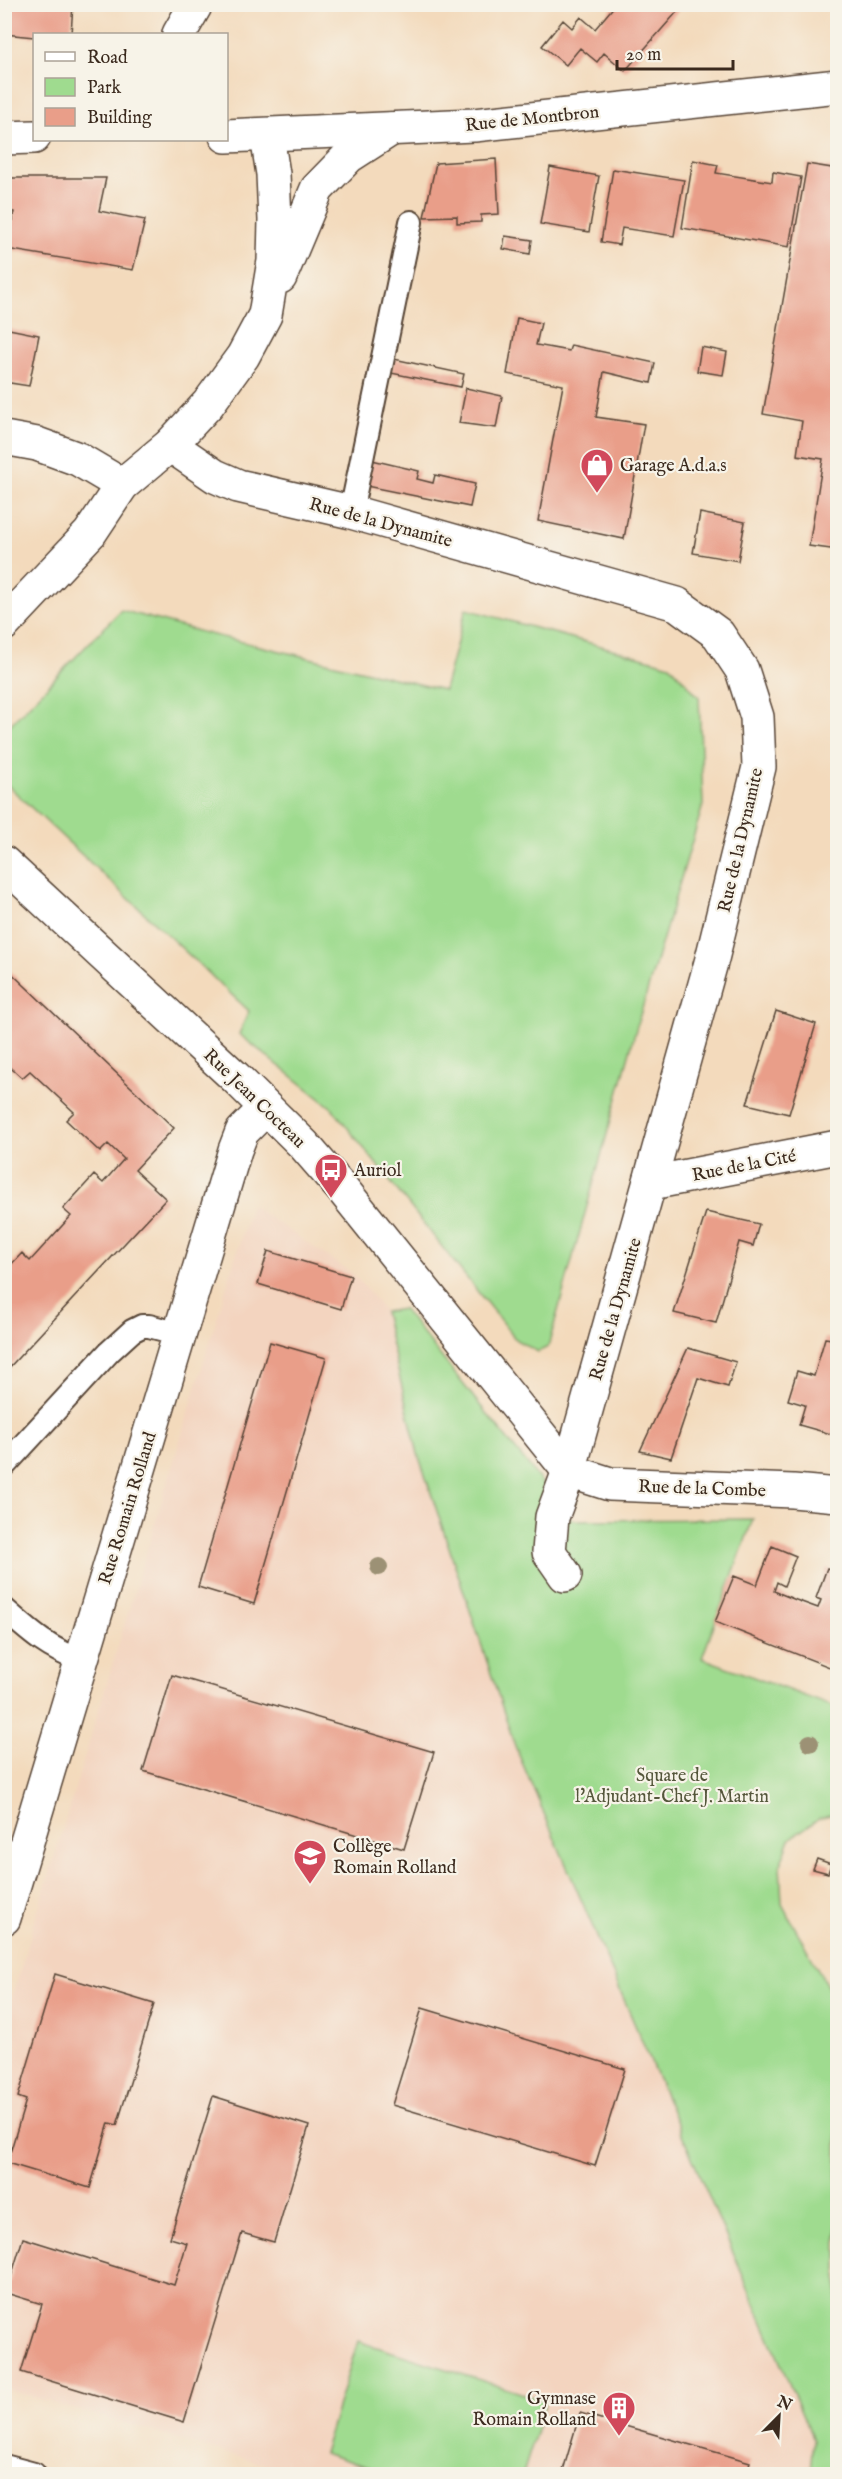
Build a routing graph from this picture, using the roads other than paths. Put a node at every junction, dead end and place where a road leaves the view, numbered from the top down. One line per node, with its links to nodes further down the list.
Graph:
1 (197, 15): 2 (street)
2 (180, 33)
3 (837, 86): 4 (street, Rue de Montbron)
4 (391, 129): 6 (street, Rue de Montbron); 10 (street)
5 (228, 131): 6 (street, Rue de Montbron)
6 (267, 136): 10 (street)
7 (33, 137): 8 (street)
8 (4, 138)
9 (411, 222): 14 (lane)
10 (265, 315): 12 (street)
11 (4, 438): 13 (street)
12 (170, 445): 13 (street); 14 (street, Rue de la Dynamite)
13 (122, 486): 15 (street)
14 (351, 512): 19 (street, Rue de la Dynamite)
15 (4, 624)
16 (4, 862): 17 (street, Rue Jean Cocteau)
17 (266, 1108): 20 (street, Rue Romain Rolland); 22 (street, Rue Jean Cocteau)
18 (837, 1147): 19 (street, Rue de la Cité)
19 (651, 1183): 22 (street, Rue de la Dynamite)
20 (180, 1334): 21 (lane); 26 (street, Rue Romain Rolland)
21 (4, 1466)
22 (569, 1471): 23 (street, Rue de la Combe); 24 (street, Rue de la Dynamite)
23 (837, 1495)
24 (565, 1575)
25 (4, 1608): 26 (lane)
26 (81, 1660): 27 (street, Rue Romain Rolland)
27 (4, 1918)
28 (4, 2466): 29 (lane)
29 (34, 2475)

